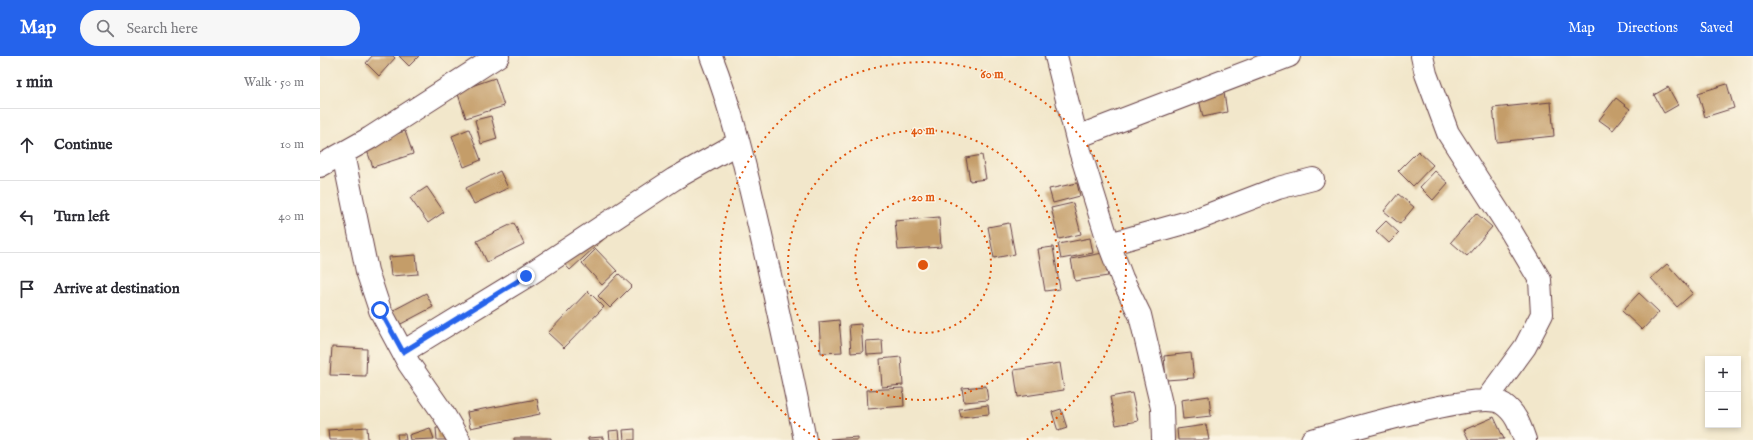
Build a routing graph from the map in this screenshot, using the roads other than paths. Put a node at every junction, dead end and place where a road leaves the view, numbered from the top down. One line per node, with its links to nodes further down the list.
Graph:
1 (498, 56): 8 (street)
2 (711, 56): 7 (street)
3 (1056, 56): 6 (street)
4 (1289, 56): 6 (street)
5 (1422, 56): 13 (street)
6 (1077, 137): 11 (street)
7 (738, 143): 12 (street); 15 (street)
8 (343, 154): 9 (street); 12 (street)
9 (320, 166)
10 (1313, 179): 11 (street)
11 (1109, 244): 16 (street)
12 (403, 352): 14 (street)
13 (1487, 399): 17 (street); 18 (street)
14 (459, 440)
15 (805, 440)
16 (1164, 440)
17 (1312, 440)
18 (1525, 440)

